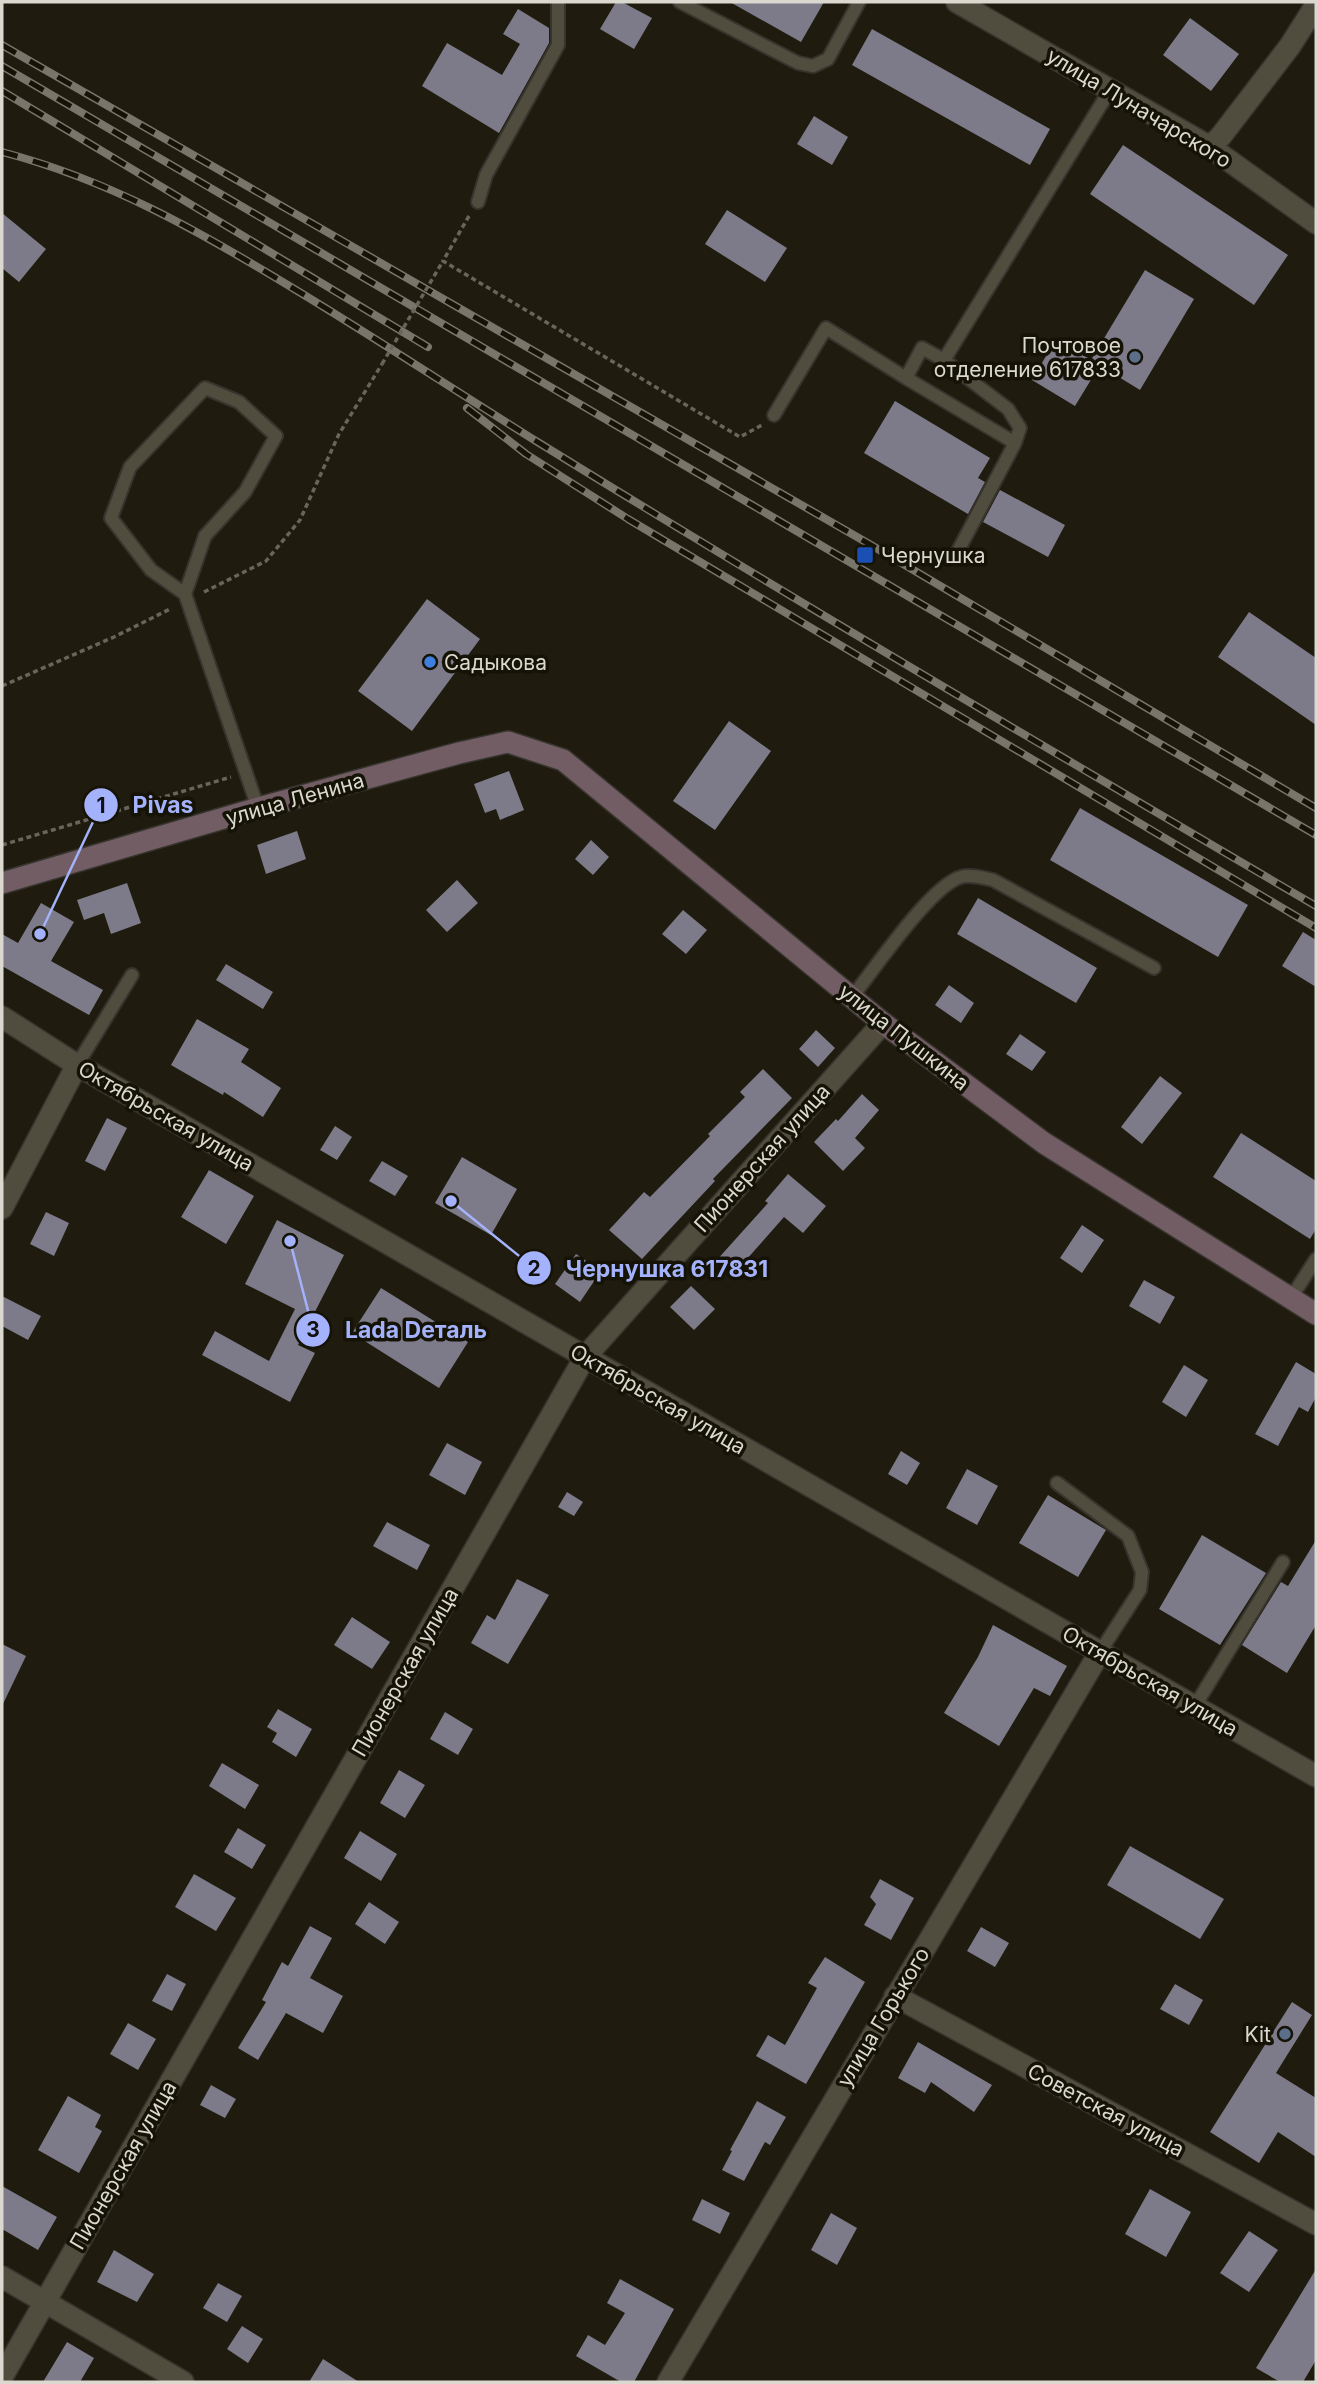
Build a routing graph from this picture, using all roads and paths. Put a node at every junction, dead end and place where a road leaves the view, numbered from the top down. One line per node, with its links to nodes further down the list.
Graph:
1 (558, 2): 8 (lane)
2 (680, 2): 3 (lane)
3 (859, 2)
4 (957, 2): 6 (street, улица Луначарского)
5 (1316, 5): 7 (street)
6 (1110, 90): 7 (street, улица Луначарского); 11 (lane)
7 (1210, 147): 9 (street, улица Луначарского)
8 (478, 202): 10 (path)
9 (1316, 223)
10 (443, 261): 13 (path); 14 (path, bridge)
11 (944, 360): 12 (lane); 15 (lane)
12 (906, 378): 13 (lane); 15 (lane)
13 (774, 415)
14 (340, 434)
15 (1014, 443): 16 (lane)
16 (957, 551)
17 (186, 594): 17 (lane); 19 (lane)
18 (508, 743): 20 (main road, улица Ленина); 25 (main road, улица Пушкина)
19 (246, 773): 20 (lane); 21 (path)
20 (258, 808): 22 (main road, улица Ленина)
21 (2, 845)
22 (2, 884)
23 (1154, 968): 25 (lane)
24 (132, 975): 28 (lane)
25 (852, 997): 27 (main road, улица Пушкина)
26 (2, 1017): 28 (street, Октябрьская улица)
27 (883, 1023): 31 (main road, улица Пушкина); 33 (street, Пионерская улица)
28 (78, 1065): 29 (street); 33 (street, Октябрьская улица)
29 (2, 1208)
30 (1316, 1259): 31 (lane)
31 (1291, 1298): 32 (main road, улица Пушкина)
32 (1316, 1314)
33 (585, 1357): 36 (street, Октябрьская улица); 42 (street, Пионерская улица)
34 (1057, 1483): 36 (lane)
35 (1283, 1562): 37 (lane)
36 (1100, 1652): 37 (street, Октябрьская улица); 39 (street, улица Горького)
37 (1195, 1706): 38 (street, Октябрьская улица)
38 (1316, 1776)
39 (895, 1996): 40 (street, Советская улица); 45 (street, улица Горького)
40 (1316, 2224)
41 (2, 2277): 42 (street)
42 (45, 2302): 43 (street, Пионерская улица); 44 (street)
43 (2, 2377)
44 (183, 2382)
45 (668, 2382)

